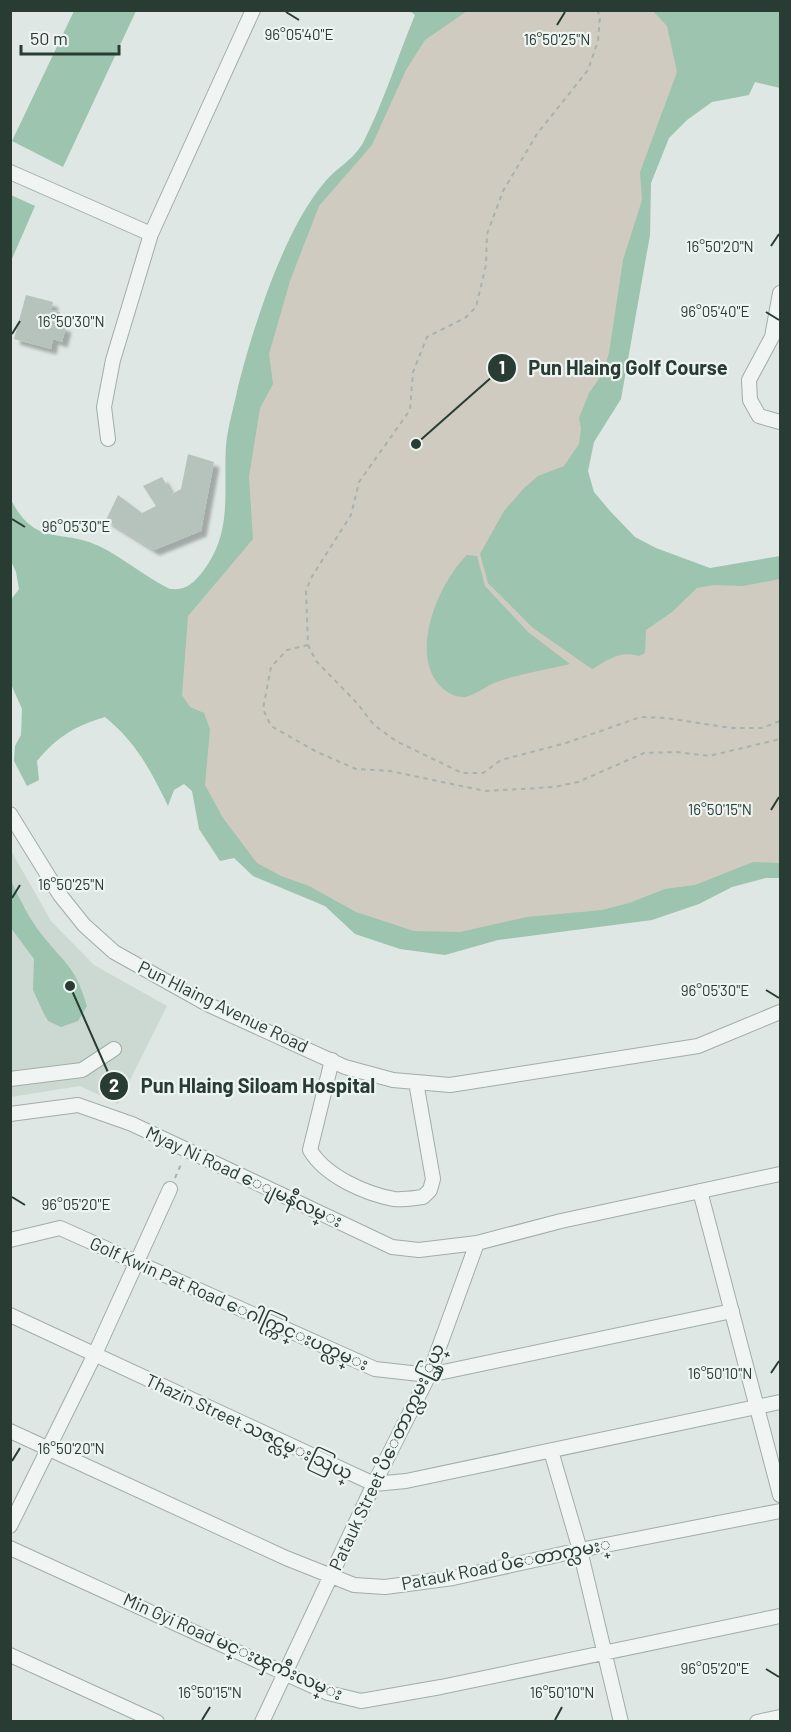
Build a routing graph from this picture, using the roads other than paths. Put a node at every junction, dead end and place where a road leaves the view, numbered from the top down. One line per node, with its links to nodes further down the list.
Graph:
1 (253, 10): 3 (street)
2 (10, 172): 3 (street)
3 (151, 234): 6 (street)
4 (780, 293): 5 (street)
5 (780, 422)
6 (108, 439)
7 (10, 814): 10 (street, Pun Hlaing Avenue Road)
8 (780, 1012): 12 (street, Pun Hlaing Avenue Road)
9 (114, 1049): 11 (street)
10 (332, 1060): 12 (street, Pun Hlaing Avenue Road); 12 (street)
11 (10, 1079)
12 (416, 1082)
13 (10, 1114): 18 (street, Myay Ni Road ေျမနီလမ္း)
14 (780, 1174): 16 (street)
15 (170, 1189): 19 (street)
16 (700, 1191): 18 (street); 20 (street)
17 (10, 1239): 19 (street, Golf Kwin Pat Road ေဂါက္ကြင္းပတ္လမ္း)
18 (477, 1243): 23 (street, Patauk Street ပိေတာက္လမး္သြယ္)
19 (137, 1263): 22 (street); 23 (street, Golf Kwin Pat Road ေဂါက္ကြင္းပတ္လမ္း)
20 (732, 1311): 23 (street, Golf Kwin Pat Road ေဂါက္ကြင္းပတ္လမ္း); 25 (street)
21 (10, 1315): 22 (street, Thazin Street သဇင္လမ္းသြယ္)
22 (94, 1356): 27 (street); 29 (street, Thazin Street သဇင္လမ္းသြယ္)
23 (429, 1375): 29 (street, Patauk Street ပိေတာက္လမး္သြယ္)
24 (780, 1402): 25 (street, Thazin Street သဇင္လမ္းသြယ္)
25 (758, 1407): 28 (street, Thazin Street သဇင္လမ္းသြယ္); 30 (street)
26 (10, 1431): 27 (street, Patauk Road ပိေတာက္လမး္)
27 (47, 1448): 32 (street); 35 (street, Patauk Road ပိေတာက္လမး္)
28 (551, 1451): 29 (street, Thazin Street သဇင္လမ္းသြယ္); 34 (street)
29 (374, 1484): 35 (street, Patauk Street ပိေတာက္လမး္သြယ္)
30 (780, 1495)
31 (780, 1511): 34 (street, Patauk Road ပိေတာက္လမး္)
32 (10, 1526)
33 (10, 1548): 39 (street, Min Gyi Road မင္းၾကီးလမ္း)
34 (580, 1550): 35 (street, Patauk Road ပိေတာက္လမး္); 37 (street)
35 (331, 1578): 39 (street, Patauk Street ပိေတာက္လမး္သြယ္)
36 (780, 1616): 37 (street, Min Gyi Road မင္းၾကီးလမ္း)
37 (604, 1652): 39 (street, Min Gyi Road မင္းၾကီးလမ္း); 43 (street)
38 (10, 1655): 41 (street)
39 (285, 1673): 42 (street, Patauk Street ပိေတာက္လမး္သြယ္)
40 (780, 1717): 44 (street)
41 (157, 1722)
42 (262, 1722)
43 (621, 1722)
44 (758, 1722)

